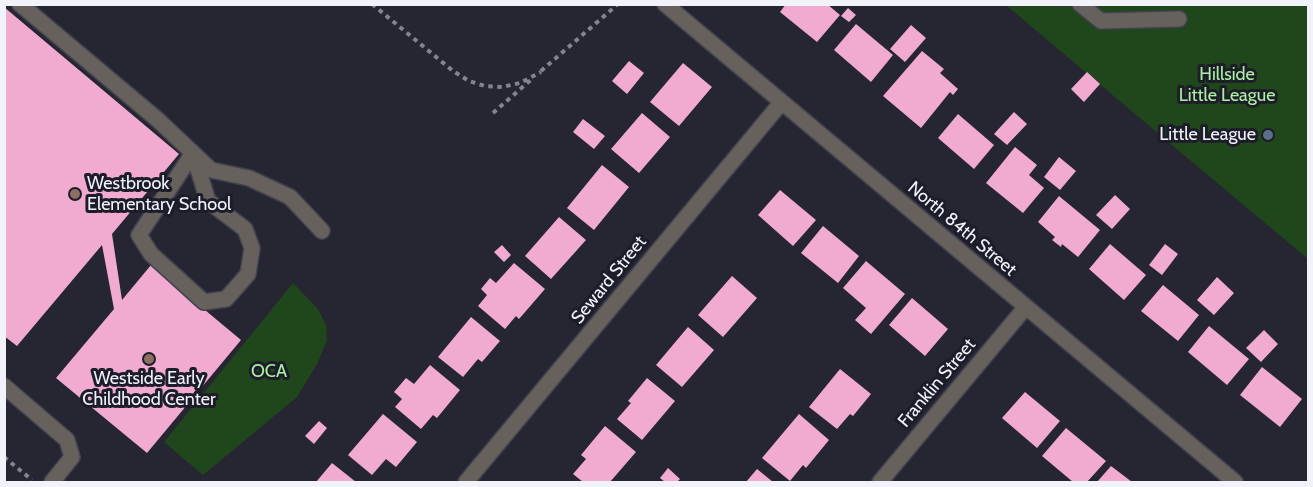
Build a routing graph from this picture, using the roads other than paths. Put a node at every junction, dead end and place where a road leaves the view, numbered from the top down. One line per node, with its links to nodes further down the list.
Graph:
1 (20, 4): 6 (street)
2 (664, 4): 5 (street, North 84th Street)
3 (1080, 4): 4 (street)
4 (1179, 19)
5 (781, 103): 8 (street, North 84th Street); 11 (street, Seward Street)
6 (193, 153): 6 (street); 7 (street)
7 (322, 231)
8 (1025, 308): 12 (street, Franklin Street); 13 (street, North 84th Street)
9 (4, 386): 10 (street)
10 (52, 483)
11 (466, 483)
12 (880, 483)
13 (1235, 483)

